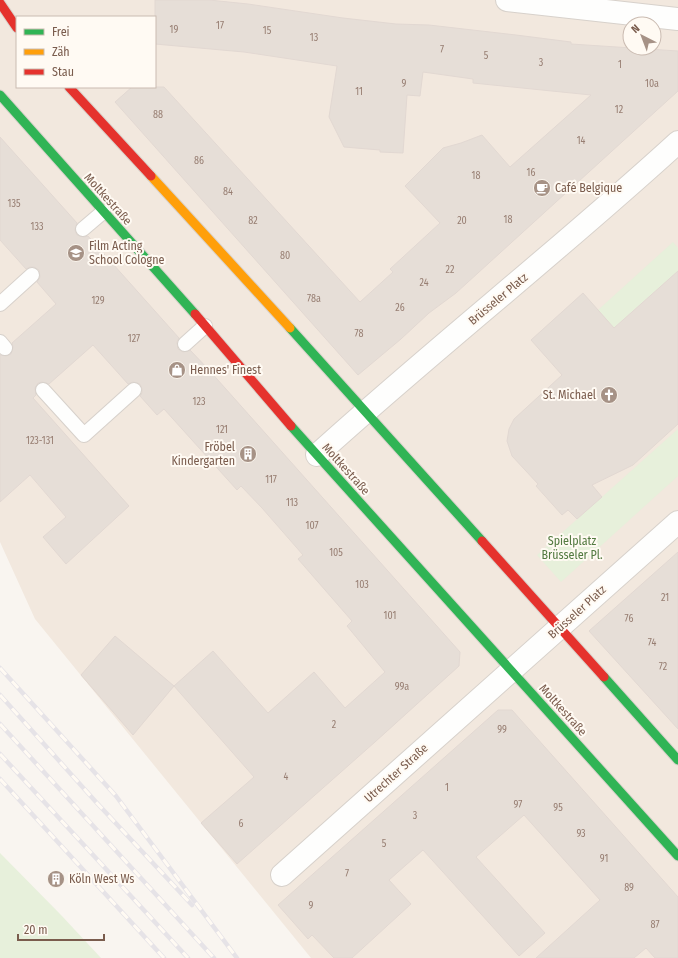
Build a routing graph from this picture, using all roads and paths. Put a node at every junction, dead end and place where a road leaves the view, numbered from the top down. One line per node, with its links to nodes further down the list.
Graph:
1 (507, 0): 3 (street)
2 (0, 4): 4 (street)
3 (678, 19)
4 (16, 27)
5 (70, 88): 16 (street)
6 (0, 95): 8 (street, Moltkestraße)
7 (678, 142): 16 (street, Brüsseler Platz)
8 (103, 212): 9 (lane); 12 (street, Moltkestraße)
9 (83, 229)
10 (32, 275): 11 (lane)
11 (0, 304)
12 (205, 326): 13 (lane); 17 (street, Moltkestraße)
13 (185, 344)
14 (43, 390): 15 (lane)
15 (134, 390)
16 (366, 412): 17 (street, Brüsseler Platz); 19 (street)
17 (317, 455): 20 (street, Moltkestraße)
18 (678, 522): 19 (street, Brüsseler Platz)
19 (559, 627): 20 (street, Brüsseler Platz); 21 (street)
20 (511, 670): 22 (street, Moltkestraße); 23 (street, Utrechter Straße)
21 (678, 760)
22 (678, 856)
23 (282, 875)

